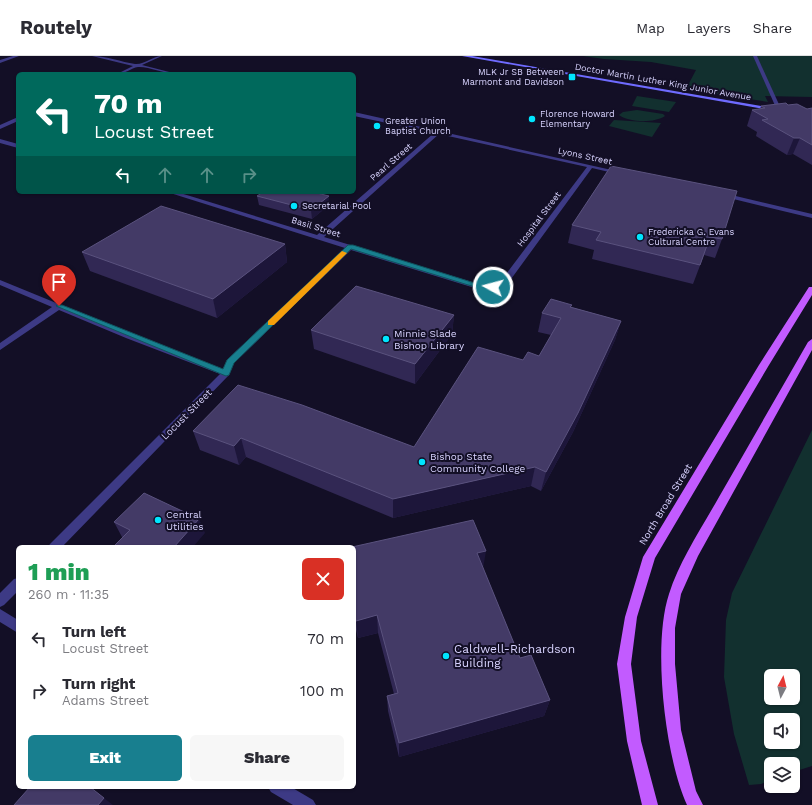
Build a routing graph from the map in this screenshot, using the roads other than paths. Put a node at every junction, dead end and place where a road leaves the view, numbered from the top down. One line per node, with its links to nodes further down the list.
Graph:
1 (17, 56): 7 (street)
2 (94, 56): 8 (street)
3 (160, 56): 8 (street)
4 (464, 56): 6 (main road, Doctor Martin Luther King Junior Avenue)
5 (755, 56): 11 (street)
6 (476, 57): 11 (main road, Doctor Martin Luther King Junior Avenue)
7 (0, 62)
8 (138, 66): 9 (street); 10 (street)
9 (124, 72)
10 (166, 72)
11 (780, 110): 12 (main road, Doctor Martin Luther King Junior Avenue)
12 (787, 111)
13 (356, 114): 16 (street, Lyons Street)
14 (16, 119): 15 (street)
15 (0, 126)
16 (439, 132): 19 (street, Lyons Street); 24 (street, Pearl Street)
17 (0, 141): 18 (street)
18 (16, 145)
19 (591, 166): 20 (street, Lyons Street); 27 (street, Hospital Street)
20 (628, 174)
21 (177, 194): 24 (street, Basil Street)
22 (719, 194): 23 (street)
23 (812, 216)
24 (319, 237): 25 (street, Basil Street)
25 (350, 247): 27 (street, Basil Street); 32 (street, Locust Street)
26 (0, 282): 29 (street)
27 (503, 284)
28 (812, 289): 40 (main road, North Broad Street)
29 (59, 306): 31 (street); 32 (street)
30 (812, 342): 41 (main road)
31 (0, 347)
32 (226, 373): 33 (street, Locust Street)
33 (56, 545)
34 (16, 585): 35 (street)
35 (0, 601)
36 (0, 615): 37 (street)
37 (16, 626)
38 (280, 789): 39 (street)
39 (308, 805)
40 (650, 805)
41 (695, 805)

